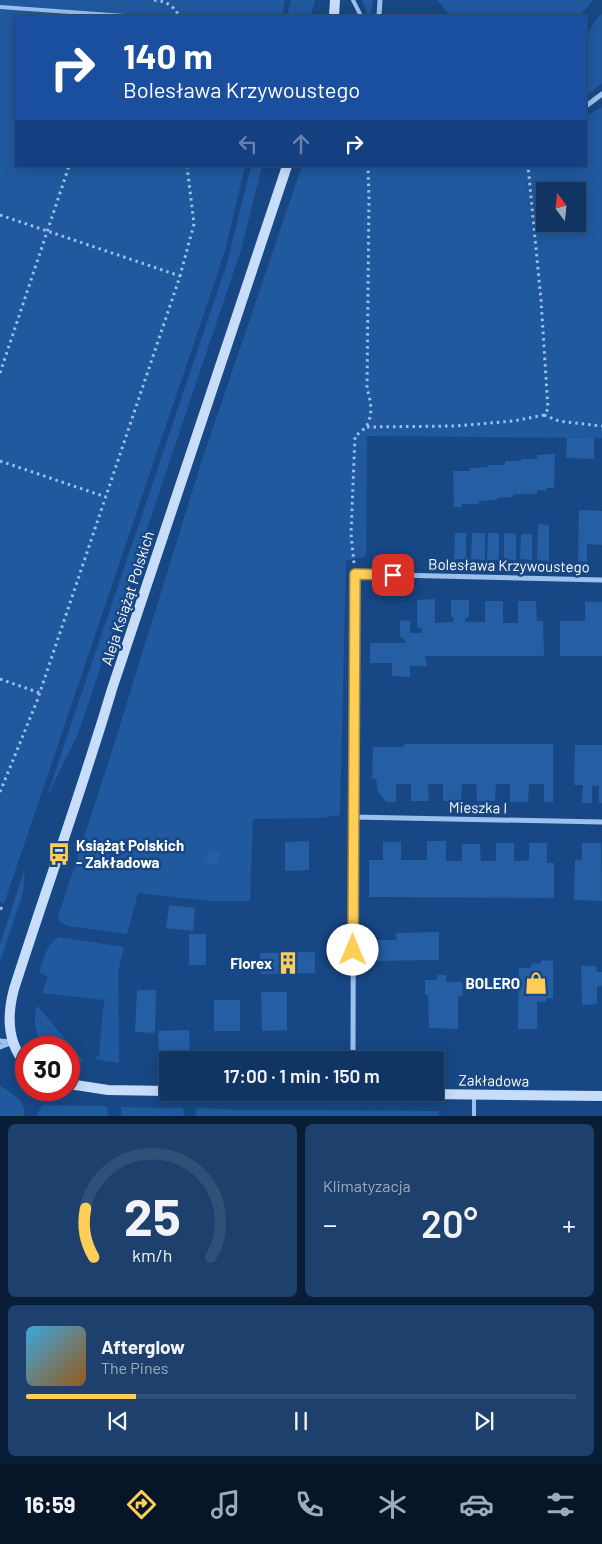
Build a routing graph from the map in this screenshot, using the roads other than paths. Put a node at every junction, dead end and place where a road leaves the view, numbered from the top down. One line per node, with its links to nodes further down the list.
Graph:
1 (335, 0): 6 (street)
2 (354, 0): 7 (lane)
3 (380, 0): 8 (street)
4 (0, 7): 5 (lane)
5 (111, 15)
6 (334, 15)
7 (361, 15)
8 (379, 15)
9 (602, 94): 10 (street)
10 (587, 105)
11 (287, 167): 16 (street, Aleja Książąt Polskich)
12 (602, 580): 13 (street, Bolesława Krzywoustego)
13 (353, 818): 14 (street, Mieszka I); 19 (street)
14 (602, 822)
15 (0, 1041): 16 (street)
16 (13, 1042): 17 (street); 18 (street)
17 (0, 1047)
18 (15, 1047)
19 (353, 1051)
20 (80, 1087): 21 (street)
21 (159, 1091)
22 (444, 1095): 23 (street, Zakładowa)
23 (474, 1095): 24 (street, Zakładowa); 25 (lane)
24 (602, 1096)
25 (474, 1116)

